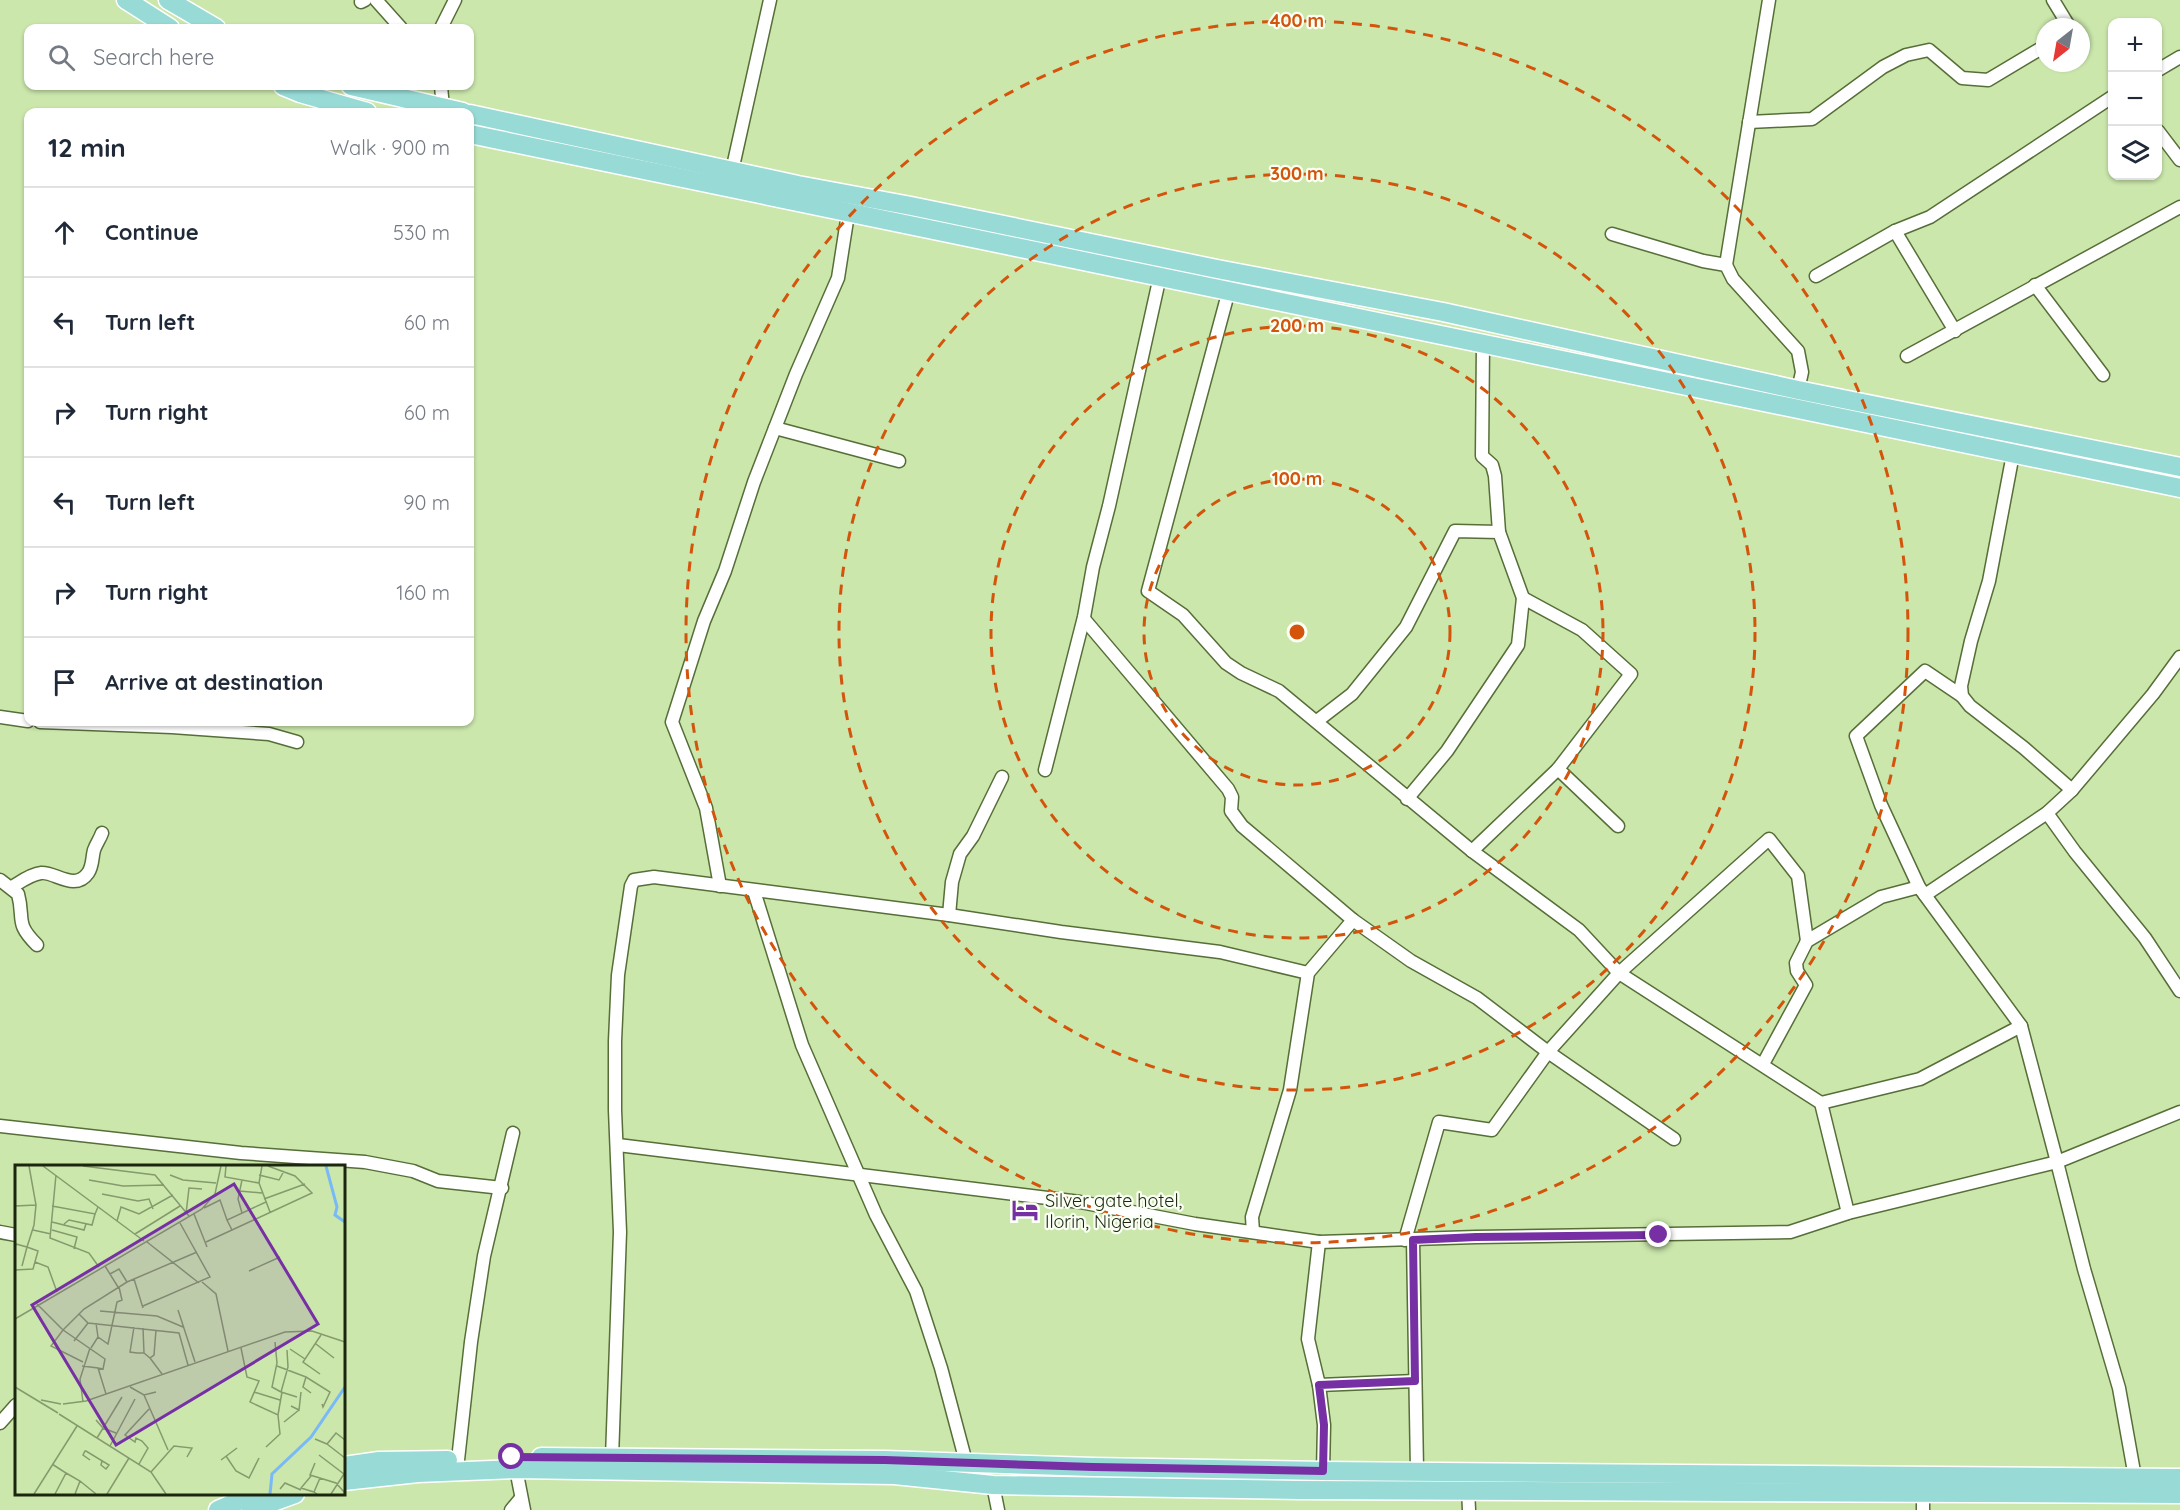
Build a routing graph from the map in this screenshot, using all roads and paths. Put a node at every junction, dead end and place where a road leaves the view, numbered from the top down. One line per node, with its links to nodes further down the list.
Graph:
1 (126, 0): 9 (main road)
2 (168, 0): 10 (main road)
3 (376, 0): 11 (street)
4 (455, 0): 12 (street)
5 (770, 0): 27 (street)
6 (1769, 0): 23 (street)
7 (2053, 0): 8 (street)
8 (2064, 18)
9 (164, 24)
10 (209, 24)
11 (397, 24)
12 (443, 24)
13 (2036, 51): 23 (street)
14 (2180, 57): 15 (street)
15 (2162, 67)
16 (293, 90): 20 (main road)
17 (368, 90): 21 (main road)
18 (441, 90): 21 (street)
19 (2108, 100): 30 (street)
20 (353, 108)
21 (443, 108)
22 (474, 115): 27 (main road)
23 (1749, 123): 32 (street)
24 (474, 135): 29 (main road)
25 (2162, 137): 26 (street)
26 (2180, 160)
27 (732, 171): 41 (main road)
28 (2180, 207): 35 (street)
29 (848, 214): 33 (main road); 42 (street)
30 (1895, 231): 34 (street); 37 (street)
31 (1612, 234): 32 (street)
32 (1726, 265): 41 (street)
33 (1160, 276): 36 (main road); 49 (street)
34 (1816, 276)
35 (2035, 285): 37 (street); 40 (street)
36 (1230, 290): 38 (main road); 54 (street)
37 (1955, 331): 39 (street)
38 (1483, 343): 43 (main road); 47 (street)
39 (1907, 356)
40 (2103, 375)
41 (1798, 390): 45 (main road)
42 (775, 428): 44 (street); 67 (street)
43 (2013, 453): 46 (main road); 51 (street)
44 (898, 461)
45 (2180, 467)
46 (2180, 488)
47 (1499, 532): 48 (street); 54 (street)
48 (1523, 598): 57 (street); 61 (street)
49 (1084, 619): 58 (street); 72 (street)
50 (2180, 657): 60 (street)
51 (1962, 696): 60 (street); 70 (street)
52 (0, 717): 53 (street)
53 (24, 720)
54 (1317, 722): 61 (street)
55 (146, 726): 56 (street)
56 (297, 742)
57 (1558, 769): 63 (street); 65 (street)
58 (1045, 770)
59 (1002, 777): 71 (street)
60 (2072, 790): 62 (street)
61 (1407, 799): 65 (street)
62 (2047, 813): 70 (street); 77 (street)
63 (1618, 826)
64 (102, 833): 68 (street)
65 (1472, 851): 75 (street)
66 (0, 880): 68 (street)
67 (720, 886): 69 (street); 86 (street)
68 (12, 887): 74 (street)
69 (754, 891): 71 (street); 90 (street)
70 (1922, 891): 73 (street); 78 (street)
71 (949, 915): 76 (street)
72 (1353, 920): 76 (street); 79 (street)
73 (1807, 941): 75 (street); 80 (street)
74 (37, 945)
75 (1619, 972): 79 (street); 80 (street)
76 (1308, 973): 93 (street)
77 (2180, 991)
78 (2021, 1026): 81 (street); 88 (street)
79 (1548, 1052): 85 (street); 98 (street)
80 (1763, 1064): 81 (street)
81 (1821, 1103): 92 (street)
82 (2180, 1113): 88 (street)
83 (0, 1126): 87 (street)
84 (513, 1133): 91 (street)
85 (1674, 1139)
86 (618, 1145): 90 (street); 104 (street)
87 (241, 1153): 89 (street); 91 (street)
88 (2057, 1162): 92 (street); 118 (street)
89 (239, 1165)
90 (858, 1173): 94 (street); 106 (street)
91 (502, 1188): 105 (street)
92 (1848, 1213): 98 (street)
93 (1252, 1217): 94 (street); 96 (street)
94 (1224, 1228): 96 (street)
95 (0, 1232): 97 (street)
96 (1253, 1232): 99 (street)
97 (15, 1235)
98 (1409, 1240): 99 (street); 100 (street)
99 (1319, 1242): 101 (street)
100 (1415, 1381): 101 (street); 110 (street)
101 (1319, 1385): 111 (street)
102 (15, 1406): 103 (street)
103 (0, 1423)
104 (612, 1458): 105 (main road); 106 (main road)
105 (458, 1460): 107 (main road)
106 (966, 1462): 108 (main road)
107 (346, 1465)
108 (1093, 1467): 111 (main road); 119 (main road)
109 (516, 1469): 114 (main road); 116 (main road); 126 (street)
110 (1417, 1470): 111 (main road); 115 (main road)
111 (1323, 1471)
112 (1672, 1473): 115 (main road); 117 (main road); 121 (main road)
113 (2180, 1478): 118 (main road)
114 (345, 1481)
115 (1497, 1481): 120 (main road); 121 (main road)
116 (993, 1485): 119 (main road); 130 (street)
117 (2015, 1485): 118 (main road); 125 (main road)
118 (2137, 1486): 122 (main road)
119 (1094, 1487): 120 (main road)
120 (1468, 1489): 131 (street)
121 (1673, 1491): 125 (main road)
122 (2180, 1494)
123 (253, 1495): 127 (main road)
124 (292, 1495): 128 (main road)
125 (1923, 1502)
126 (522, 1504): 129 (street)
127 (218, 1510)
128 (251, 1510)
129 (511, 1510)
130 (998, 1510)
131 (1469, 1510)

